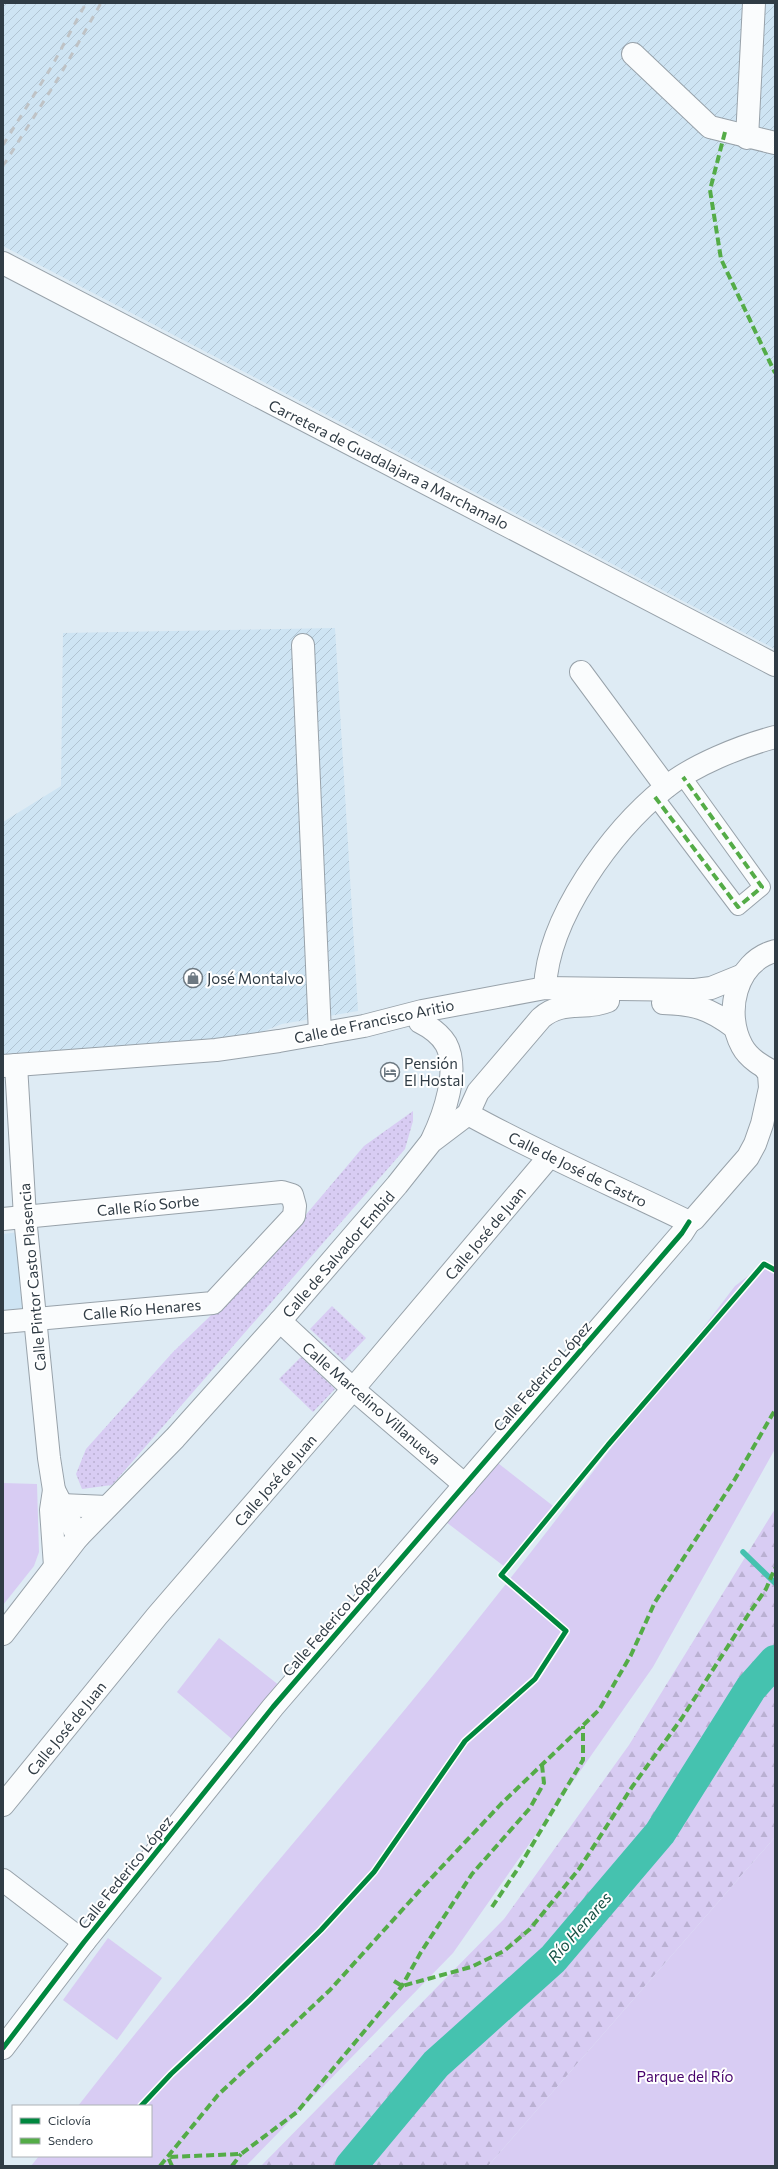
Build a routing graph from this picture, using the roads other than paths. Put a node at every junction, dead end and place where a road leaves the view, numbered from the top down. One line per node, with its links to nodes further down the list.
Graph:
1 (754, 3): 3 (street)
2 (633, 54): 3 (street)
3 (747, 138): 4 (street)
4 (775, 143)
5 (3, 263): 7 (street, Carretera de Guadalajara a Marchamalo)
6 (303, 646): 18 (street)
7 (775, 665)
8 (581, 672): 10 (street)
9 (775, 737): 10 (street)
10 (668, 787): 10 (street); 13 (street)
11 (775, 951): 12 (street)
12 (743, 975): 13 (street, Calle de Francisco Aritio); 17 (street)
13 (546, 988): 16 (street, Calle de Francisco Aritio)
14 (608, 1001): 15 (street); 17 (street); 21 (street, Calle de Salvador Embid)
15 (420, 1022): 16 (street); 22 (street)
16 (364, 1026): 18 (street, Calle de Francisco Aritio)
17 (734, 1027): 20 (street)
18 (320, 1034): 19 (street, Calle de Francisco Aritio)
19 (9, 1065): 25 (street, Calle Pintor Casto Plasencia)
20 (770, 1070): 27 (street, Calle Federico López)
21 (468, 1114): 22 (street, Calle de Salvador Embid); 23 (street, Calle de José de Castro)
22 (431, 1142): 29 (street, Calle de Salvador Embid)
23 (549, 1157): 27 (street, Calle de José de Castro); 31 (street, Calle José de Juan)
24 (292, 1195): 25 (street, Calle Río Sorbe); 28 (street, Calle Río Henares)
25 (25, 1217): 26 (street, Calle Río Sorbe); 28 (street, Calle Pintor Casto Plasencia)
26 (3, 1219)
27 (690, 1222): 32 (street, Calle Federico López)
28 (35, 1319): 30 (street, Calle Río Henares); 33 (street, Calle Pintor Casto Plasencia)
29 (280, 1321): 31 (street, Calle Marcelino Villanueva); 34 (street, Calle de Salvador Embid)
30 (3, 1322)
31 (353, 1389): 32 (street, Calle Marcelino Villanueva); 38 (street, Calle José de Juan)
32 (465, 1484): 40 (street, Calle Federico López)
33 (58, 1497): 34 (street); 35 (street, Calle Pintor Casto Plasencia); 36 (street, Calle Pintor Casto Plasencia)
34 (107, 1507): 35 (street, Calle de Salvador Embid)
35 (78, 1537): 36 (street, Calle de Salvador Embid)
36 (55, 1566): 37 (street, Calle de Salvador Embid)
37 (3, 1634)
38 (3, 1805)
39 (3, 1880): 40 (street)
40 (84, 1942): 41 (street, Calle Federico López)
41 (3, 2048)

